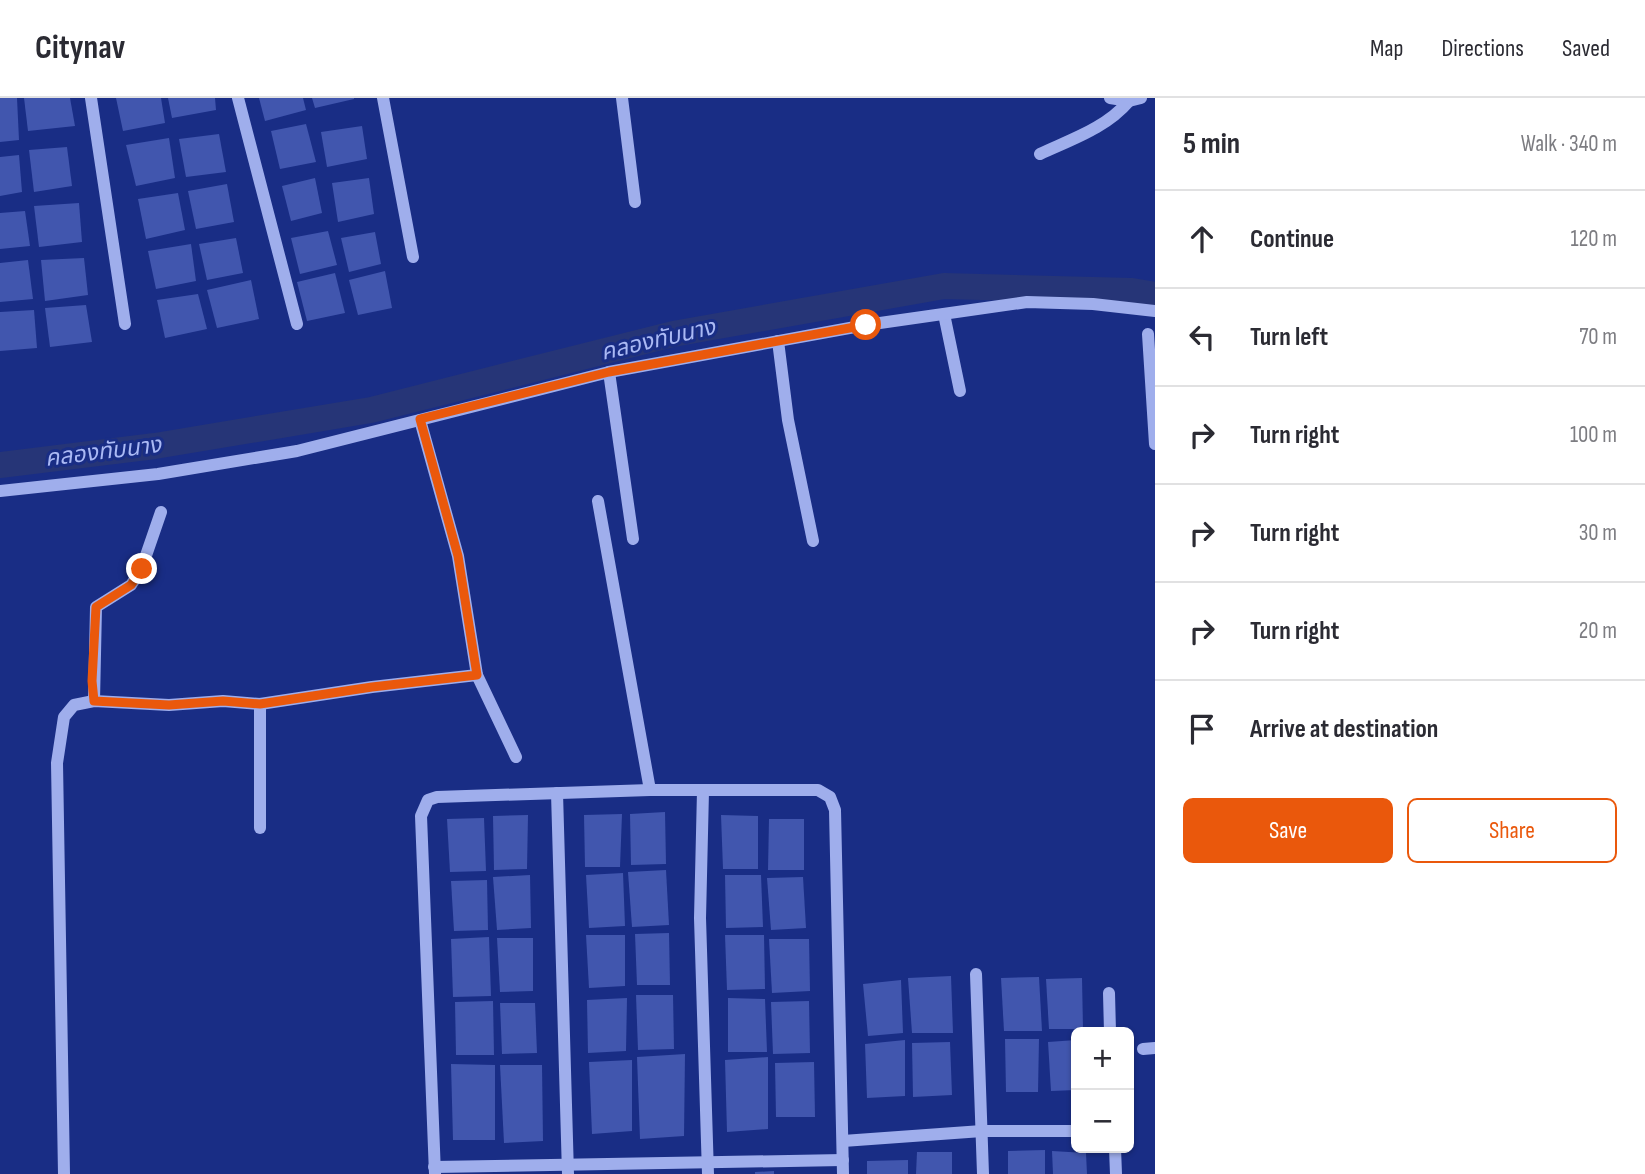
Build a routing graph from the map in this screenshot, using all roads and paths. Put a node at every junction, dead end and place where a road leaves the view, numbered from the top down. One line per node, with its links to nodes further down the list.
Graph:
1 (92, 98): 12 (street)
2 (238, 98): 13 (street)
3 (383, 98): 9 (street)
4 (622, 98): 8 (street)
5 (1110, 98): 6 (street)
6 (1135, 99): 7 (street)
7 (1040, 154)
8 (635, 202)
9 (413, 257)
10 (1155, 311): 11 (street)
11 (944, 314): 15 (street); 17 (street)
12 (125, 324)
13 (297, 324)
14 (1148, 334): 19 (street)
15 (778, 341): 16 (street); 24 (street)
16 (609, 372): 18 (street); 23 (street)
17 (960, 391)
18 (420, 419): 20 (street); 25 (street)
19 (1155, 444)
20 (0, 491)
21 (598, 501): 29 (street)
22 (161, 512): 26 (street)
23 (633, 540)
24 (813, 541)
25 (477, 675): 27 (street); 28 (street)
26 (94, 701): 27 (street); 44 (street)
27 (260, 704): 32 (street)
28 (516, 757)
29 (650, 790): 30 (street); 31 (street)
30 (703, 790): 38 (street); 41 (street)
31 (557, 793): 42 (street); 43 (street)
32 (260, 828)
33 (976, 974): 36 (street)
34 (1109, 993): 35 (street)
35 (1111, 1027)
36 (982, 1130): 37 (street); 38 (street); 46 (street)
37 (1071, 1130)
38 (843, 1141): 40 (street)
39 (1115, 1153): 47 (street)
40 (843, 1160): 41 (street); 45 (street)
41 (708, 1167): 43 (street)
42 (434, 1170): 43 (street)
43 (568, 1170)
44 (64, 1174)
45 (843, 1174)
46 (983, 1174)
47 (1116, 1174)

